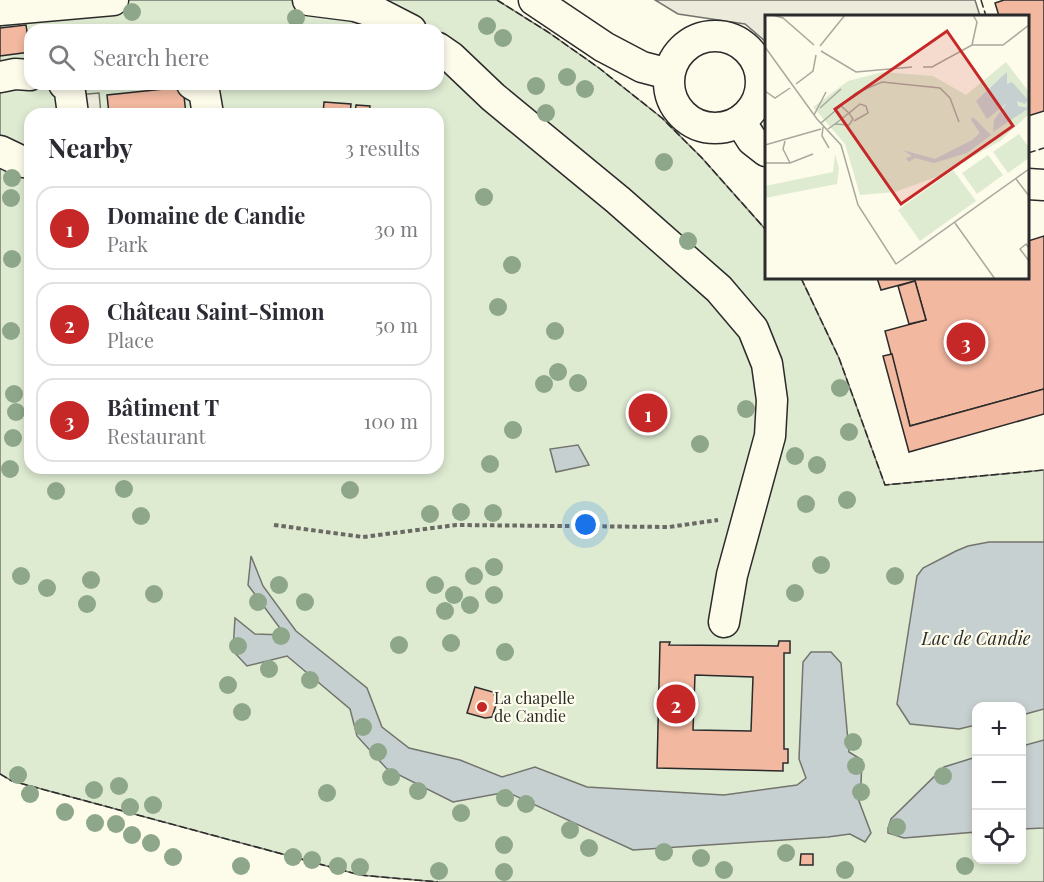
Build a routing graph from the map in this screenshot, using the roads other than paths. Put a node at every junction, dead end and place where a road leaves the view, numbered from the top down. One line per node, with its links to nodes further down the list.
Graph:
1 (113, 0): 5 (lane)
2 (308, 0): 6 (lane)
3 (534, 0): 8 (lane)
4 (0, 10): 5 (lane)
5 (58, 18)
6 (399, 24)
7 (444, 52): 19 (lane)
8 (669, 74): 13 (lane); 13 (lane)
9 (24, 75): 10 (lane)
10 (0, 77)
11 (202, 90): 12 (lane)
12 (207, 108)
13 (740, 121): 14 (lane)
14 (765, 150)
15 (0, 151): 16 (lane)
16 (24, 162)
17 (1029, 184): 18 (lane)
18 (1044, 186)
19 (724, 622)

